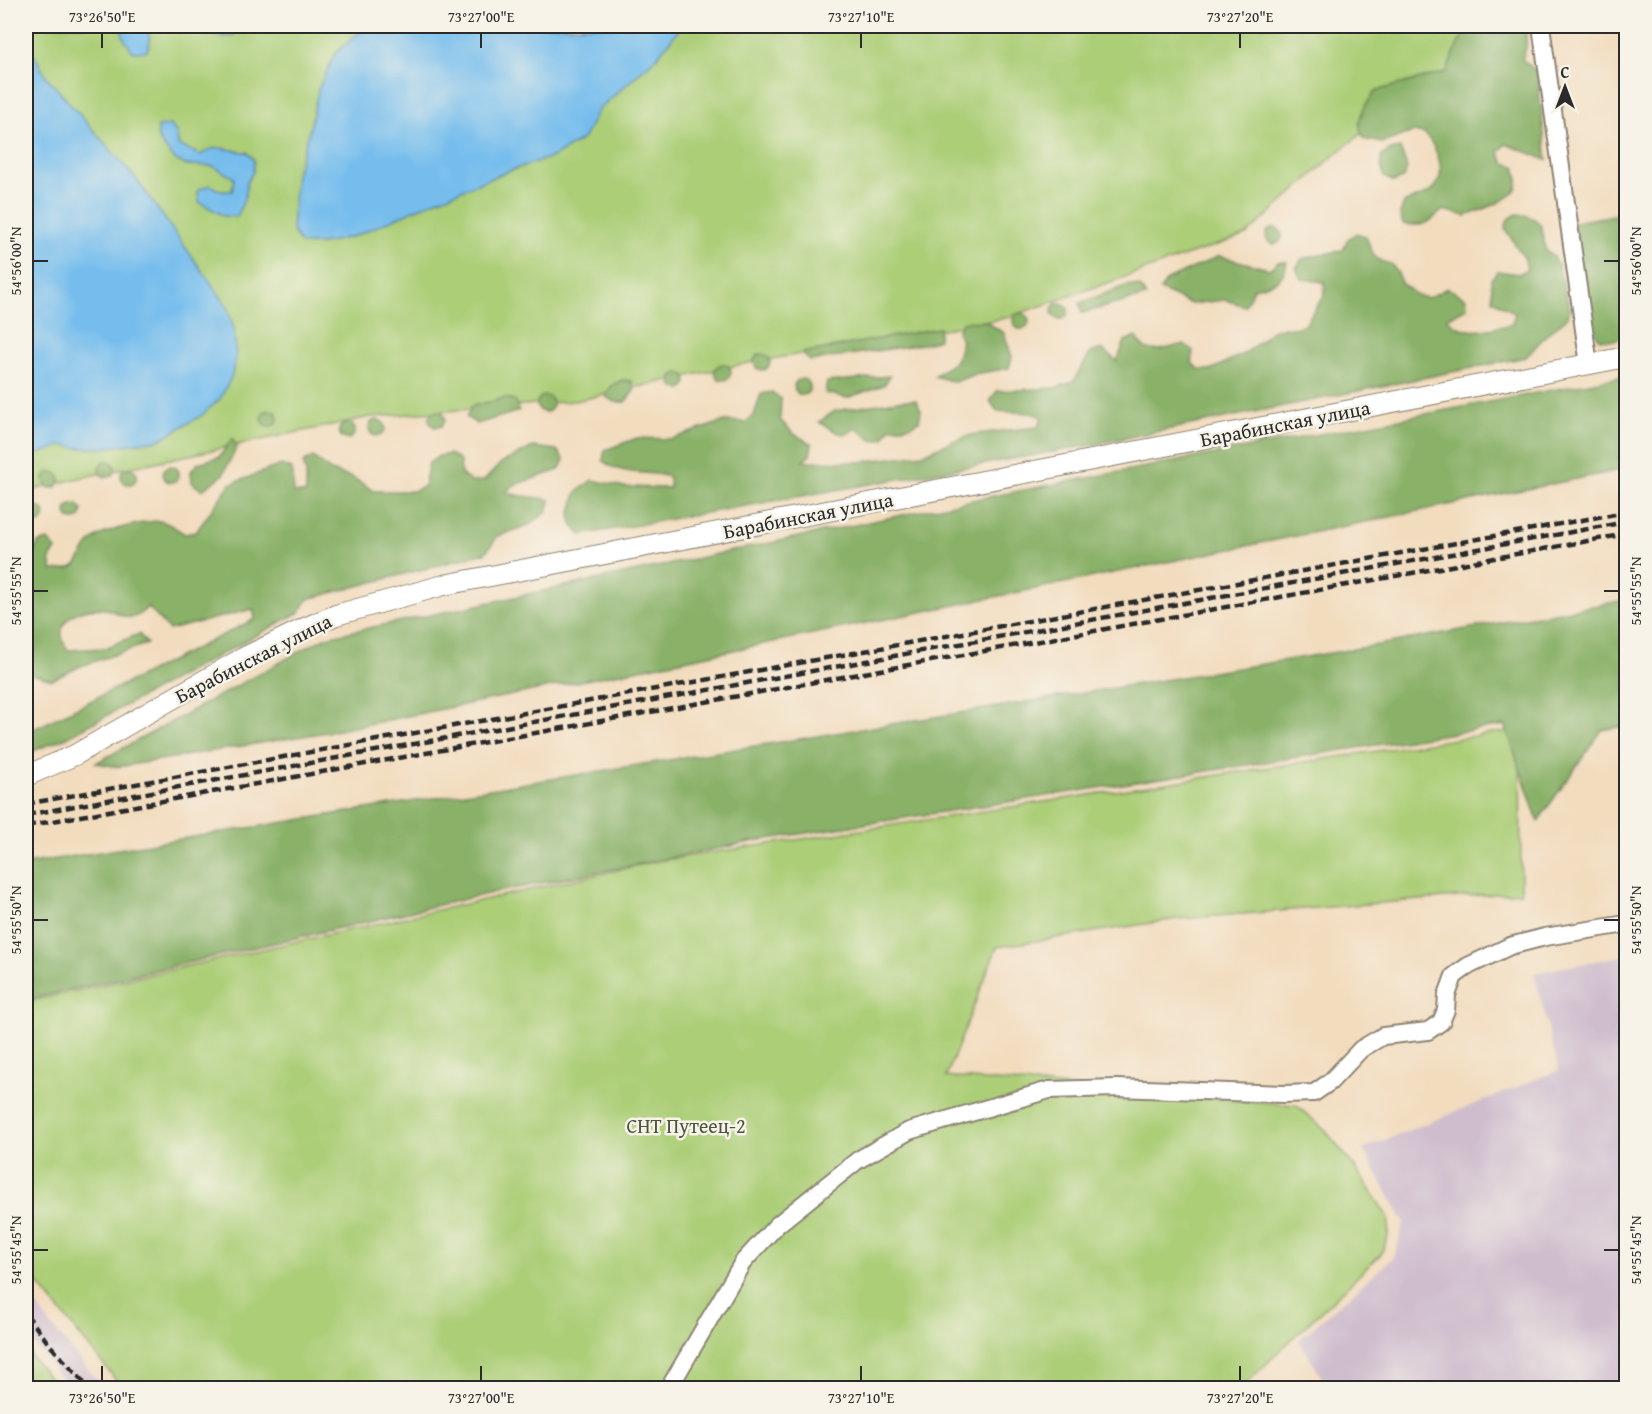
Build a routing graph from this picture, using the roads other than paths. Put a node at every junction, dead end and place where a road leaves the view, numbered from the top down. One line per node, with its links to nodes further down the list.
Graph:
1 (1541, 26): 3 (street)
2 (1626, 357): 3 (main road, Барабинская улица)
3 (1589, 365): 4 (main road, Барабинская улица)
4 (26, 777)
5 (1626, 924): 6 (street)
6 (669, 1389)

